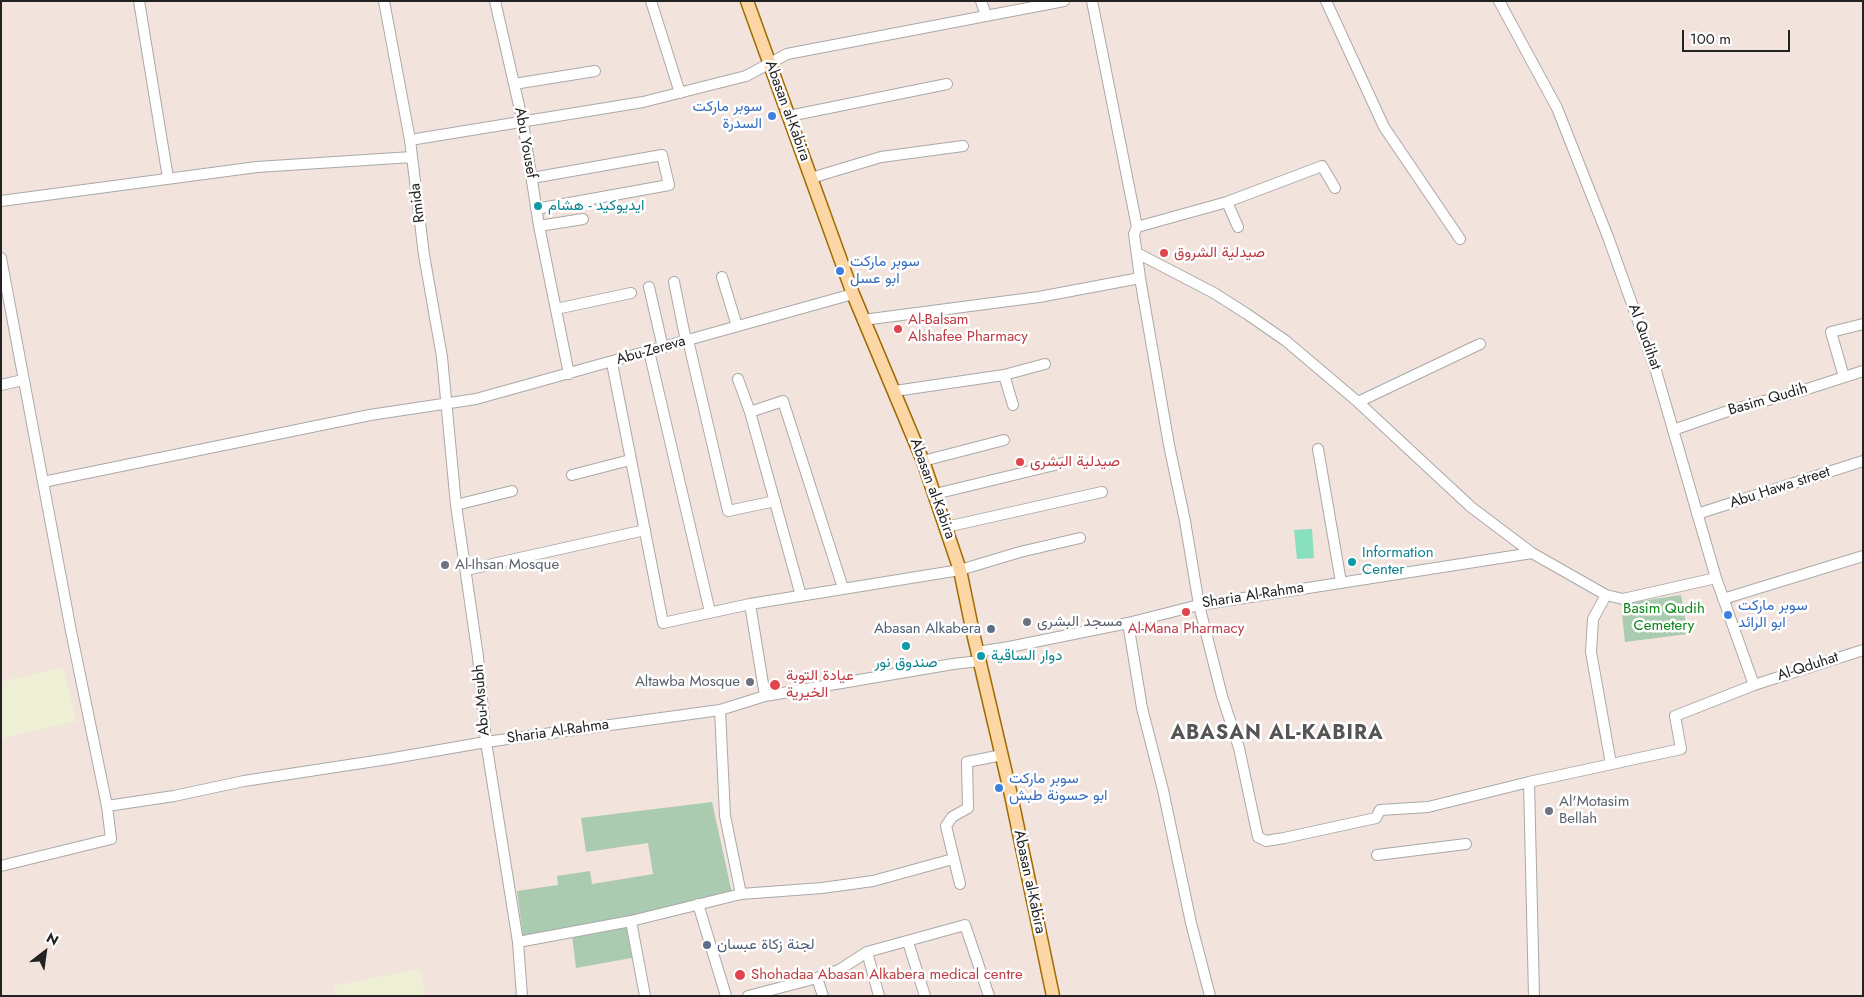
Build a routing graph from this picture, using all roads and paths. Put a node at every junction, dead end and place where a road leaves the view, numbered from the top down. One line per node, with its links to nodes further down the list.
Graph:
1 (139, 1): 23 (street)
2 (384, 1): 20 (street, Rmida)
3 (495, 1): 15 (street, Abu Yousef)
4 (651, 1): 17 (street)
5 (747, 1): 13 (main road, Abasan al-Kabira)
6 (981, 1): 12 (street)
7 (1064, 1): 11 (street)
8 (1092, 1): 32 (street)
9 (1326, 1): 34 (street)
10 (1499, 1): 65 (street, Al Qudihat)
11 (1034, 4): 12 (street)
12 (986, 15): 13 (street)
13 (770, 62): 17 (street); 18 (main road, Abasan al-Kabira)
14 (595, 71): 15 (street)
15 (514, 84): 19 (street, Abu Yousef)
16 (947, 84): 18 (street)
17 (680, 93): 19 (street)
18 (789, 116): 25 (main road, Abasan al-Kabira)
19 (523, 123): 20 (street); 24 (street, Abu Yousef)
20 (410, 140): 22 (street, Rmida)
21 (963, 146): 25 (street)
22 (412, 156): 23 (street); 62 (street, Rmida)
23 (168, 178): 27 (street)
24 (532, 178): 29 (street, Abu Yousef); 29 (street)
25 (811, 178): 42 (main road, Abasan al-Kabira)
26 (1335, 188): 28 (street)
27 (1, 201)
28 (1227, 202): 32 (street); 33 (street)
29 (536, 209): 31 (street, Abu Yousef)
30 (583, 219): 31 (street)
31 (539, 226): 43 (street, Abu Yousef)
32 (1137, 227): 35 (street)
33 (1238, 228)
34 (1460, 239)
35 (1137, 253): 38 (street); 61 (street)
36 (1, 258): 58 (street)
37 (722, 277): 46 (street)
38 (1140, 278): 44 (street); 94 (street)
39 (674, 282): 47 (street)
40 (649, 287): 49 (street)
41 (631, 292): 43 (street)
42 (854, 294): 44 (main road, Abasan al-Kabira); 46 (street, Abu-Zereva)
43 (556, 309): 54 (street, Abu Yousef)
44 (863, 320): 60 (main road, Abasan al-Kabira)
45 (1863, 324): 56 (street)
46 (737, 326): 47 (street, Abu-Zereva)
47 (687, 340): 49 (street, Abu-Zereva); 77 (street)
48 (1480, 344): 61 (street)
49 (663, 348): 50 (street, Abu-Zereva)
50 (649, 351): 51 (street, Abu-Zereva); 95 (street)
51 (612, 362): 54 (street, Abu-Zereva); 68 (street)
52 (1045, 364): 55 (street)
53 (1863, 372): 56 (street, Basim Qudih)
54 (569, 374): 62 (street, Abu-Zereva)
55 (1004, 375): 60 (street); 63 (street)
56 (1844, 377): 65 (street, Basim Qudih)
57 (738, 379): 64 (street)
58 (23, 380): 59 (street); 73 (street)
59 (1, 385)
60 (895, 391): 69 (main road, Abasan al-Kabira)
61 (1358, 402): 83 (street)
62 (447, 404): 73 (street, Abu-Zereva); 78 (street, Abu-Msubh)
63 (1013, 405)
64 (750, 412): 77 (street); 89 (street)
65 (1673, 430): 79 (street, Al Qudihat)
66 (1004, 440): 69 (street)
67 (1318, 449): 88 (street)
68 (630, 460): 72 (street); 81 (street)
69 (923, 461): 76 (main road, Abasan al-Kabira)
70 (1067, 462): 76 (street)
71 (1863, 462): 79 (street, Abu Hawa street)
72 (572, 474)
73 (43, 482): 106 (street)
74 (512, 491): 78 (street)
75 (1102, 492): 80 (street)
76 (935, 494): 80 (main road, Abasan al-Kabira)
77 (775, 501): 91 (street)
78 (456, 505): 85 (street, Abu-Msubh)
79 (1697, 514): 87 (street, Al Qudihat)
80 (946, 526): 86 (main road, Abasan al-Kabira)
81 (646, 530): 85 (street); 95 (street)
82 (1080, 538): 86 (street)
83 (1532, 553): 88 (street, Sharia Al-Rahma); 90 (street)
84 (1863, 556): 92 (street)
85 (466, 570): 102 (street, Abu-Msubh)
86 (960, 570): 89 (street); 98 (main road, Abasan al-Kabira)
87 (1716, 578): 90 (street); 92 (street, Al Qudihat)
88 (1341, 582): 94 (street, Sharia Al-Rahma)
89 (844, 588): 91 (street)
90 (1606, 595): 104 (street)
91 (801, 596): 93 (street)
92 (1723, 599): 99 (street, Al Qudihat)
93 (750, 604): 95 (street); 100 (street)
94 (1199, 605): 96 (street, Sharia Al-Rahma); 105 (street)
95 (710, 612)
96 (1128, 623): 98 (street, Sharia Al-Rahma); 129 (street)
97 (1863, 650): 99 (street, Al-Qduhat)
98 (978, 657): 100 (street, Sharia Al-Rahma); 103 (main road, Abasan al-Kabira)
99 (1754, 685): 104 (street, Al-Qduhat)
100 (765, 696): 101 (street, Sharia Al-Rahma)
101 (720, 710): 102 (street, Sharia Al-Rahma); 112 (street)
102 (486, 742): 106 (street, Sharia Al-Rahma); 115 (street, Abu-Msubh)
103 (1002, 755): 109 (street); 128 (main road, Abasan al-Kabira)
104 (1611, 764): 105 (street)
105 (1528, 782): 130 (street)
106 (107, 806): 110 (street)
107 (1466, 844): 108 (street)
108 (1377, 854)
109 (953, 859): 111 (street); 112 (street)
110 (1, 866)
111 (960, 884)
112 (741, 894): 113 (street)
113 (698, 904): 114 (street); 122 (street)
114 (631, 921): 115 (street); 121 (street)
115 (518, 942): 120 (street, Abu-Msubh)
116 (908, 942): 117 (street); 126 (street); 127 (street)
117 (867, 952): 118 (street); 125 (street)
118 (818, 978): 119 (street); 124 (street)
119 (760, 994): 123 (street)
120 (522, 996)
121 (646, 996)
122 (726, 996)
123 (748, 996)
124 (823, 996)
125 (879, 996)
126 (925, 996)
127 (989, 996)
128 (1053, 996)
129 (1210, 996)
130 (1534, 996)

